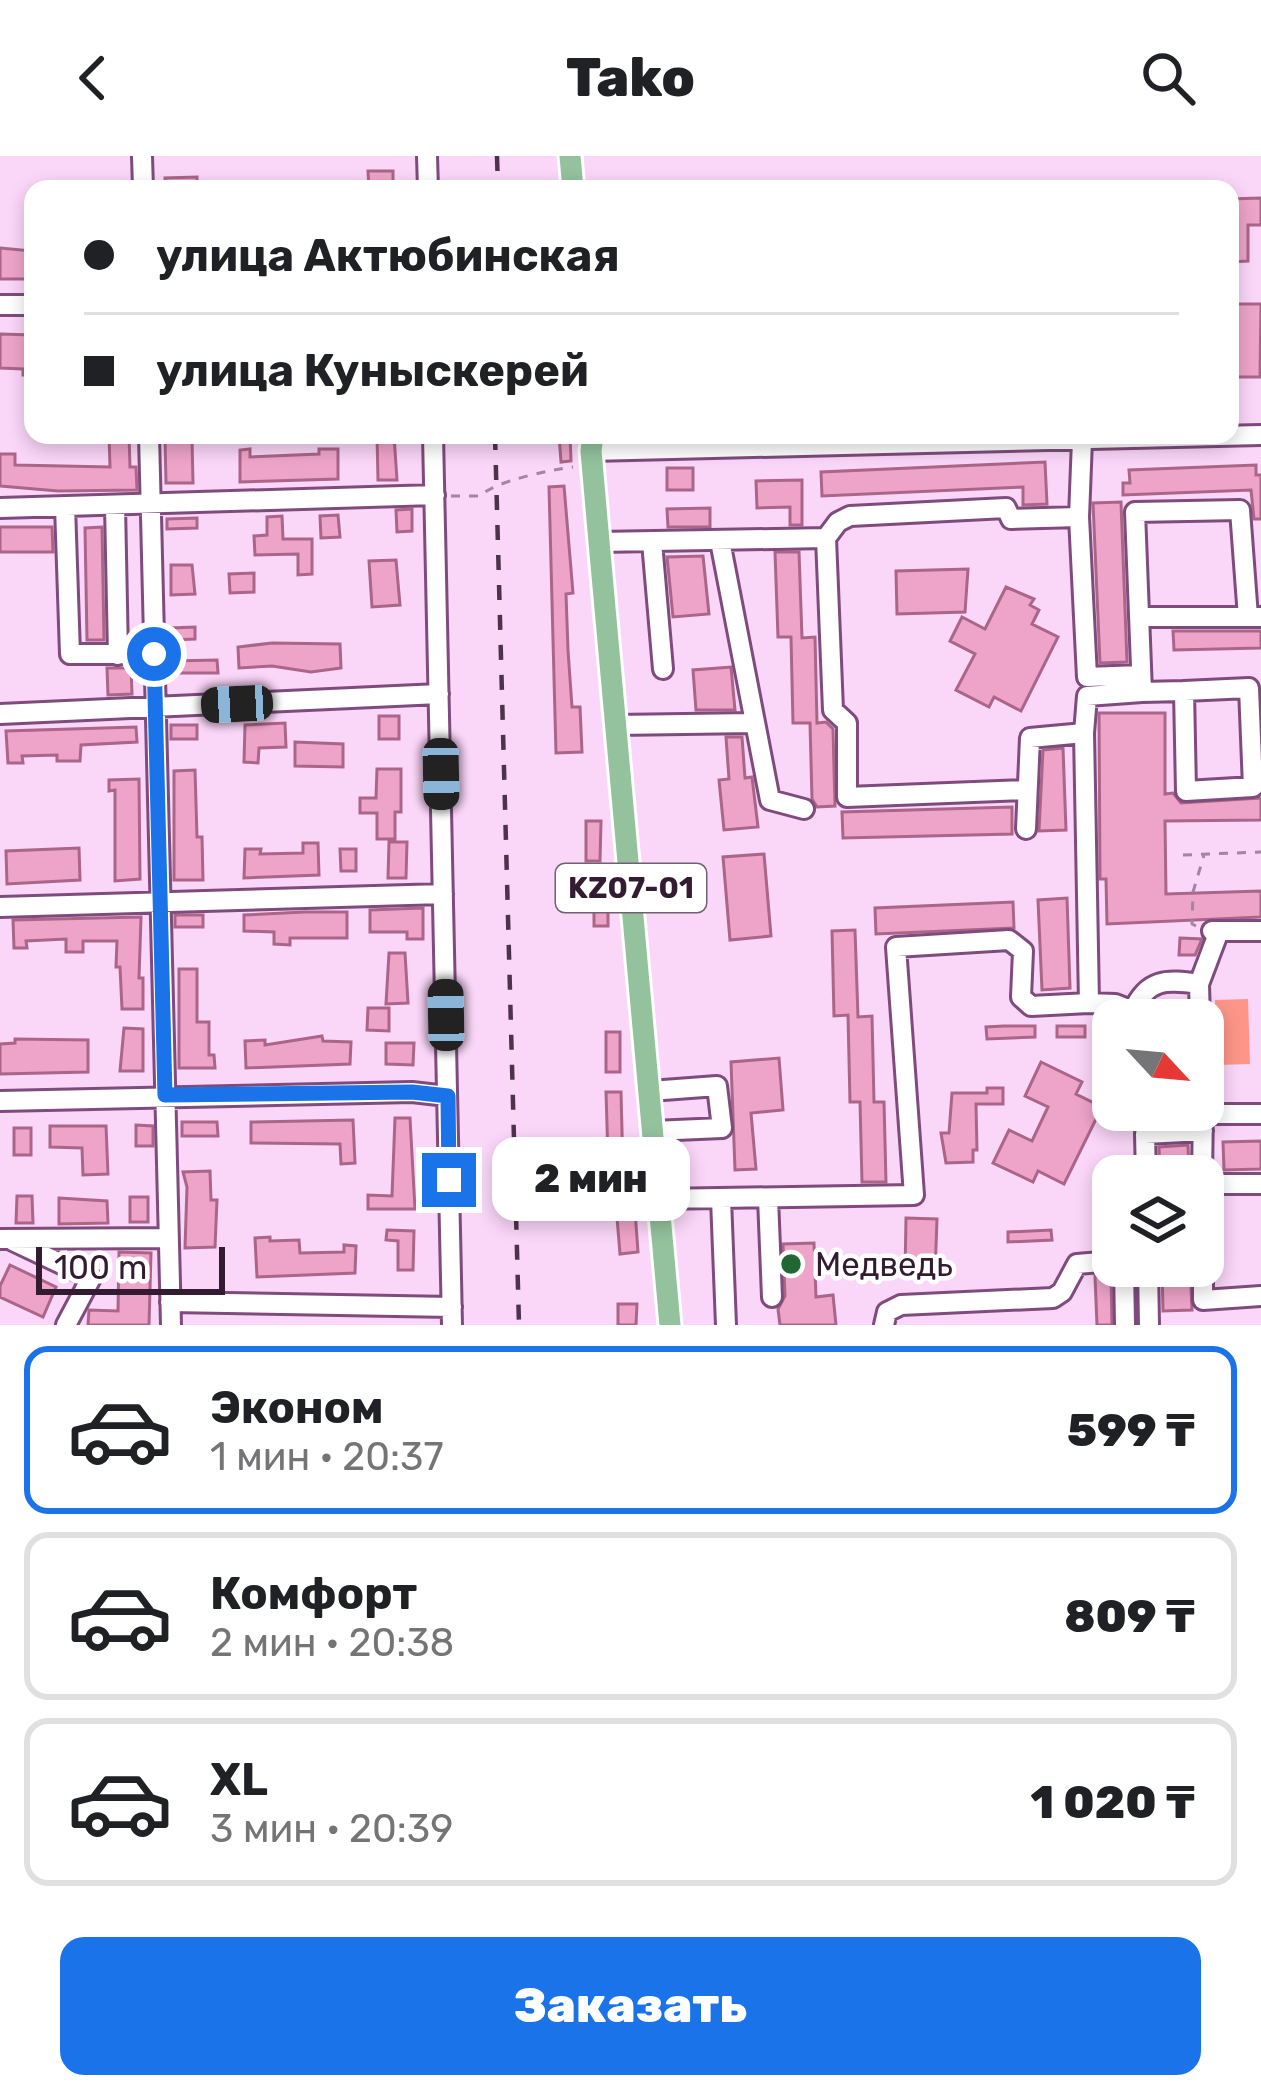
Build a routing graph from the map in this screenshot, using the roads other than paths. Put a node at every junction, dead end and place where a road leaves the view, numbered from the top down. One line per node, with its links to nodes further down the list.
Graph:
1 (149, 444): 7 (street)
2 (433, 444): 6 (street)
3 (737, 444): 5 (street)
4 (1082, 444): 11 (street)
5 (588, 452): 14 (main road, KZ07-01)
6 (434, 495): 7 (street); 24 (street)
7 (151, 504): 8 (street); 18 (street)
8 (115, 505): 9 (street); 19 (street)
9 (65, 506): 10 (street); 19 (street)
10 (0, 508)
11 (1079, 517): 12 (street); 22 (street)
12 (826, 538): 13 (street); 30 (street)
13 (720, 541): 15 (street); 27 (street)
14 (598, 542): 15 (street); 28 (main road, KZ07-01)
15 (652, 542): 20 (street)
16 (1139, 617): 17 (street); 17 (street); 21 (street)
17 (1254, 617)
18 (154, 654): 19 (street); 25 (street)
19 (118, 655)
20 (663, 669)
21 (1142, 684): 22 (street); 23 (street)
22 (1087, 687): 29 (street)
23 (1184, 691): 23 (street)
24 (439, 694): 25 (street); 33 (street)
25 (155, 709): 26 (street); 34 (street)
26 (0, 714)
27 (753, 723): 28 (street); 31 (street)
28 (616, 725): 42 (main road, KZ07-01)
29 (1084, 733): 30 (street); 40 (street)
30 (1026, 790): 32 (street)
31 (804, 809)
32 (1026, 829)
33 (443, 894): 34 (street); 44 (street)
34 (160, 903): 35 (street); 43 (street)
35 (0, 907)
36 (1261, 931): 37 (street)
37 (1199, 984): 38 (street); 39 (street)
38 (1142, 999)
39 (1199, 999)
40 (1089, 1003): 41 (street); 55 (street)
41 (1092, 1003)
42 (650, 1091): 48 (main road, KZ07-01); 48 (street)
43 (165, 1095): 44 (street); 45 (street); 58 (street)
44 (448, 1096): 67 (street)
45 (0, 1101)
46 (1261, 1114): 47 (street)
47 (1224, 1117)
48 (653, 1131): 56 (main road, KZ07-01)
49 (1145, 1131): 51 (street)
50 (1156, 1131): 51 (street)
51 (1145, 1134): 52 (street)
52 (1146, 1155)
53 (1224, 1181): 54 (street)
54 (1261, 1184)
55 (768, 1198): 57 (street); 65 (street)
56 (659, 1199): 57 (street); 70 (main road, KZ07-01)
57 (721, 1199): 71 (street)
58 (168, 1238): 59 (street); 66 (street)
59 (4, 1239): 68 (street)
60 (1092, 1263): 72 (street)
61 (1124, 1287): 73 (street)
62 (1148, 1287): 74 (street)
63 (1203, 1287): 64 (street)
64 (1261, 1296)
65 (772, 1297)
66 (170, 1302): 67 (street); 69 (street)
67 (452, 1316)
68 (66, 1325)
69 (171, 1325)
70 (670, 1325)
71 (726, 1325)
72 (884, 1325)
73 (1125, 1325)
74 (1149, 1325)

